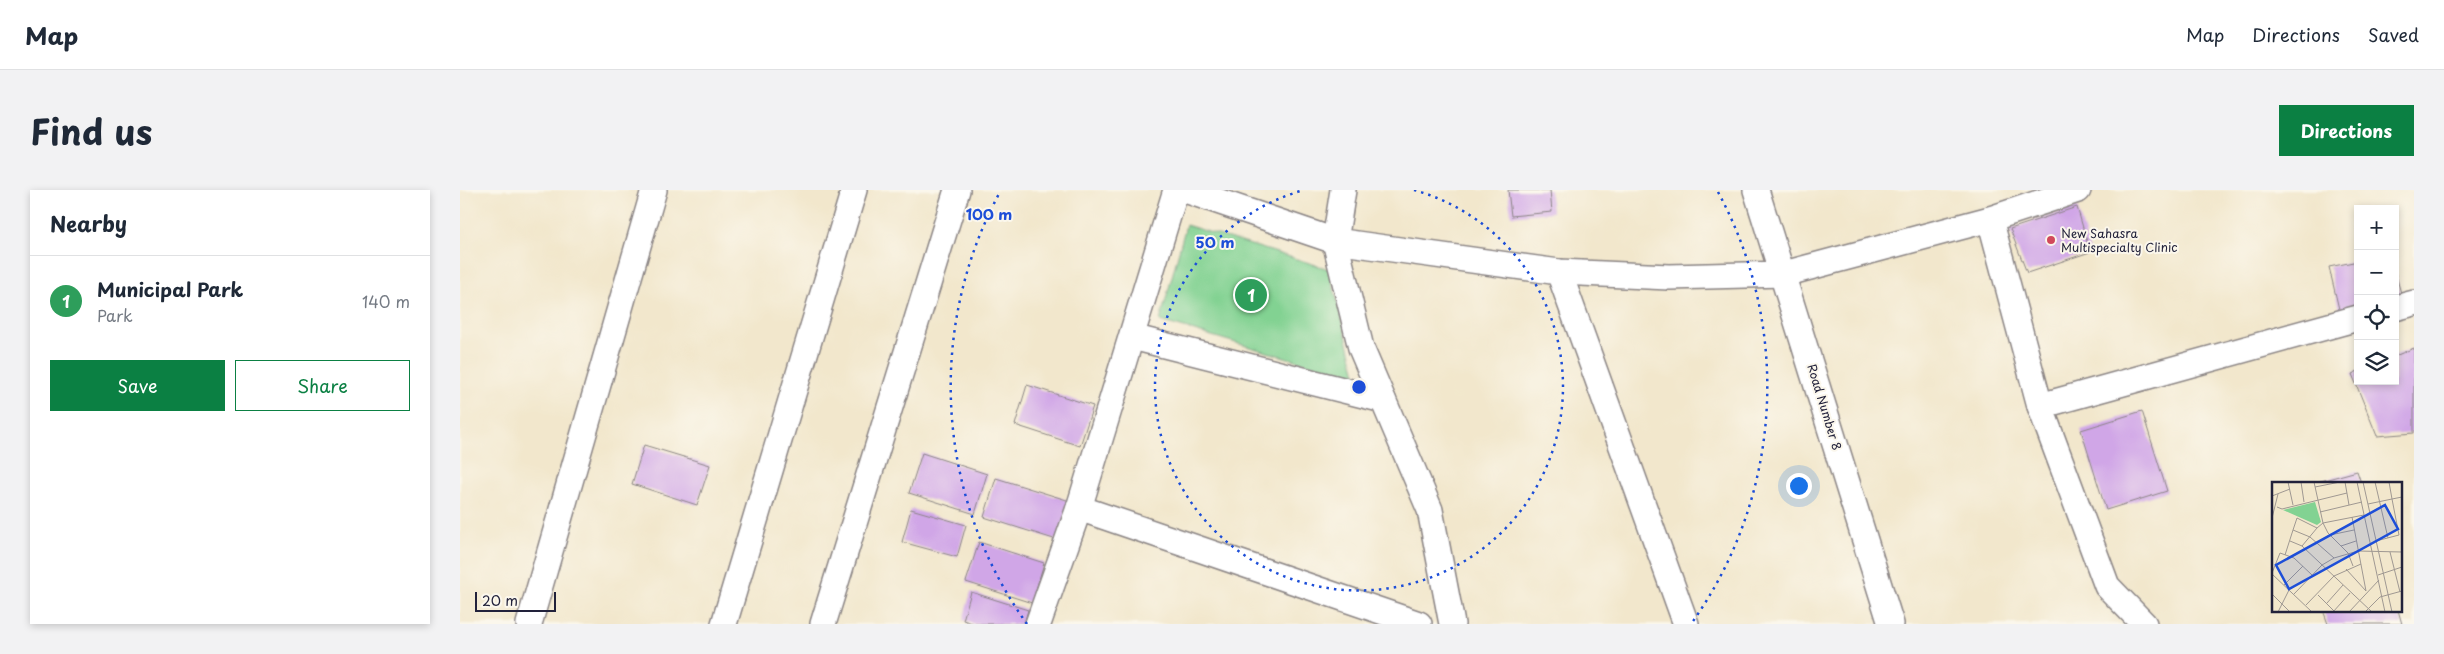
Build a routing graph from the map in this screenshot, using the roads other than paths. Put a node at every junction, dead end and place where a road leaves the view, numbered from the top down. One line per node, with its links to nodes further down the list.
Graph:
1 (654, 190): 20 (street)
2 (854, 190): 21 (street)
3 (957, 190): 22 (street)
4 (1176, 190): 16 (street)
5 (1185, 190): 10 (street)
6 (1343, 190): 10 (street)
7 (1756, 190): 12 (street, Road Number 8)
8 (2078, 190): 9 (street)
9 (1990, 219): 12 (street); 18 (street)
10 (1335, 241): 11 (street); 17 (street)
11 (1559, 272): 12 (street); 26 (street)
12 (1784, 274): 27 (street, Road Number 8)
13 (2414, 303): 14 (street)
14 (2399, 307)
15 (2354, 319): 18 (street)
16 (1132, 337): 17 (street); 19 (street)
17 (1383, 400): 25 (street)
18 (2040, 406): 28 (street)
19 (1079, 508): 23 (street); 24 (street)
20 (529, 624)
21 (724, 624)
22 (823, 624)
23 (1038, 624)
24 (1419, 624)
25 (1452, 624)
26 (1686, 624)
27 (1891, 624)
28 (2144, 624)

